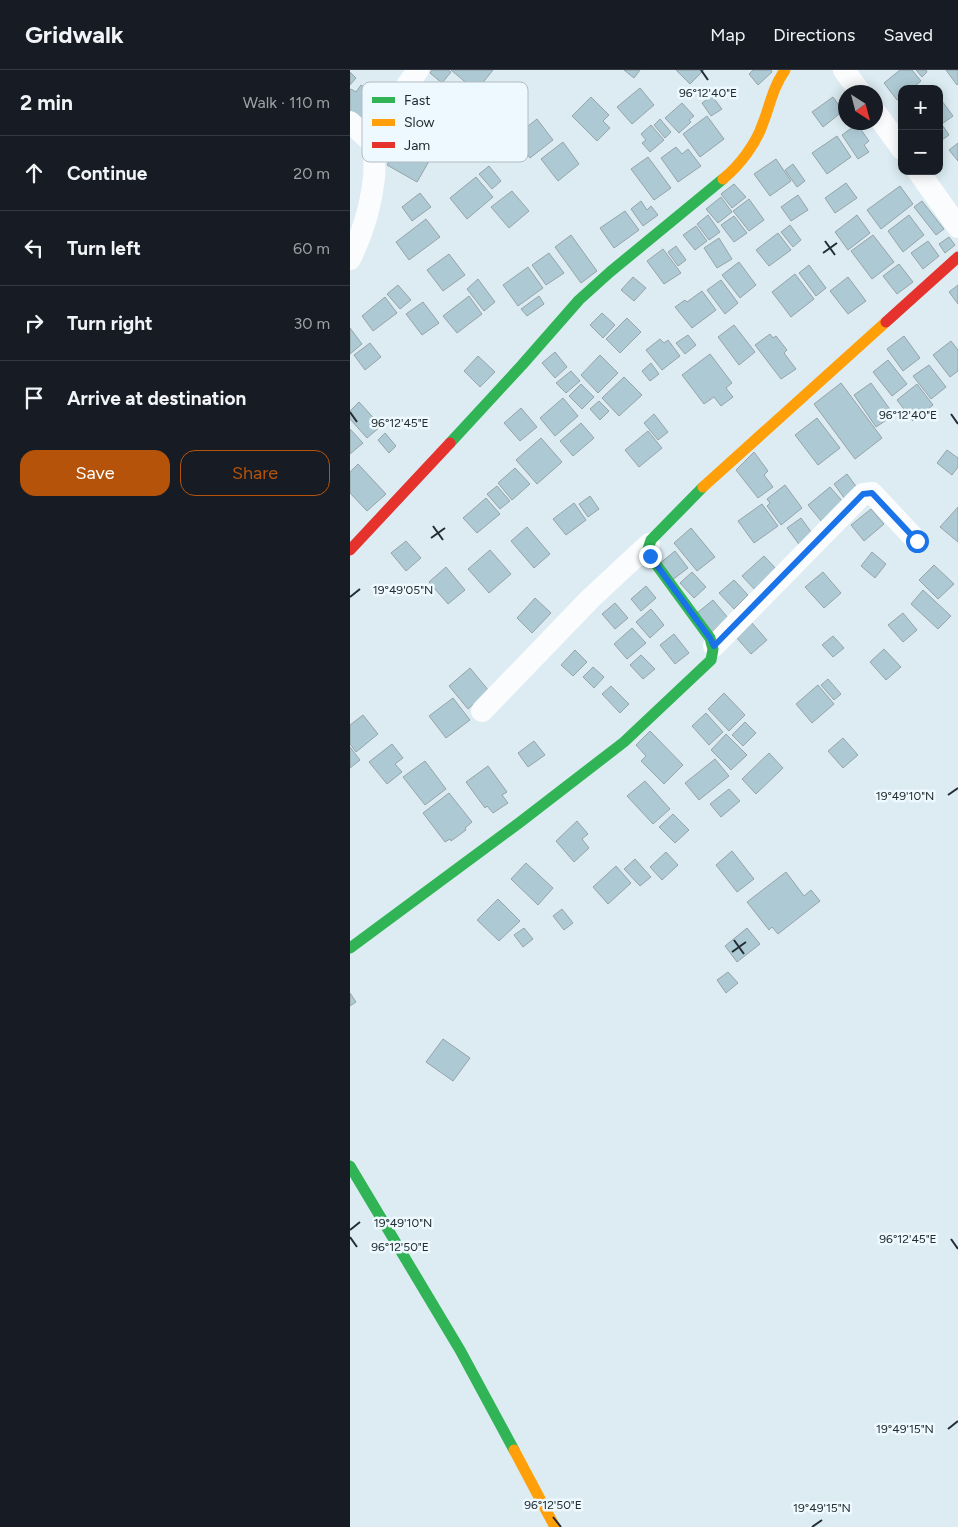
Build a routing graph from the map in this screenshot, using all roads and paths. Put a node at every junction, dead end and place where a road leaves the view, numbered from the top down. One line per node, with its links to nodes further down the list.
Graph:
1 (418, 70): 4 (street)
2 (786, 70): 17 (street)
3 (844, 70): 5 (street)
4 (410, 82)
5 (855, 85)
6 (350, 122): 8 (street)
7 (883, 124): 9 (street)
8 (362, 133)
9 (898, 144)
10 (375, 162): 14 (street)
11 (921, 175): 12 (street)
12 (958, 227)
13 (958, 256): 16 (street)
14 (350, 259)
15 (917, 541): 18 (street)
16 (648, 544): 18 (street); 19 (street)
17 (350, 550)
18 (714, 646): 20 (street)
19 (482, 710)
20 (350, 948)
21 (350, 1166): 22 (street)
22 (555, 1527)

